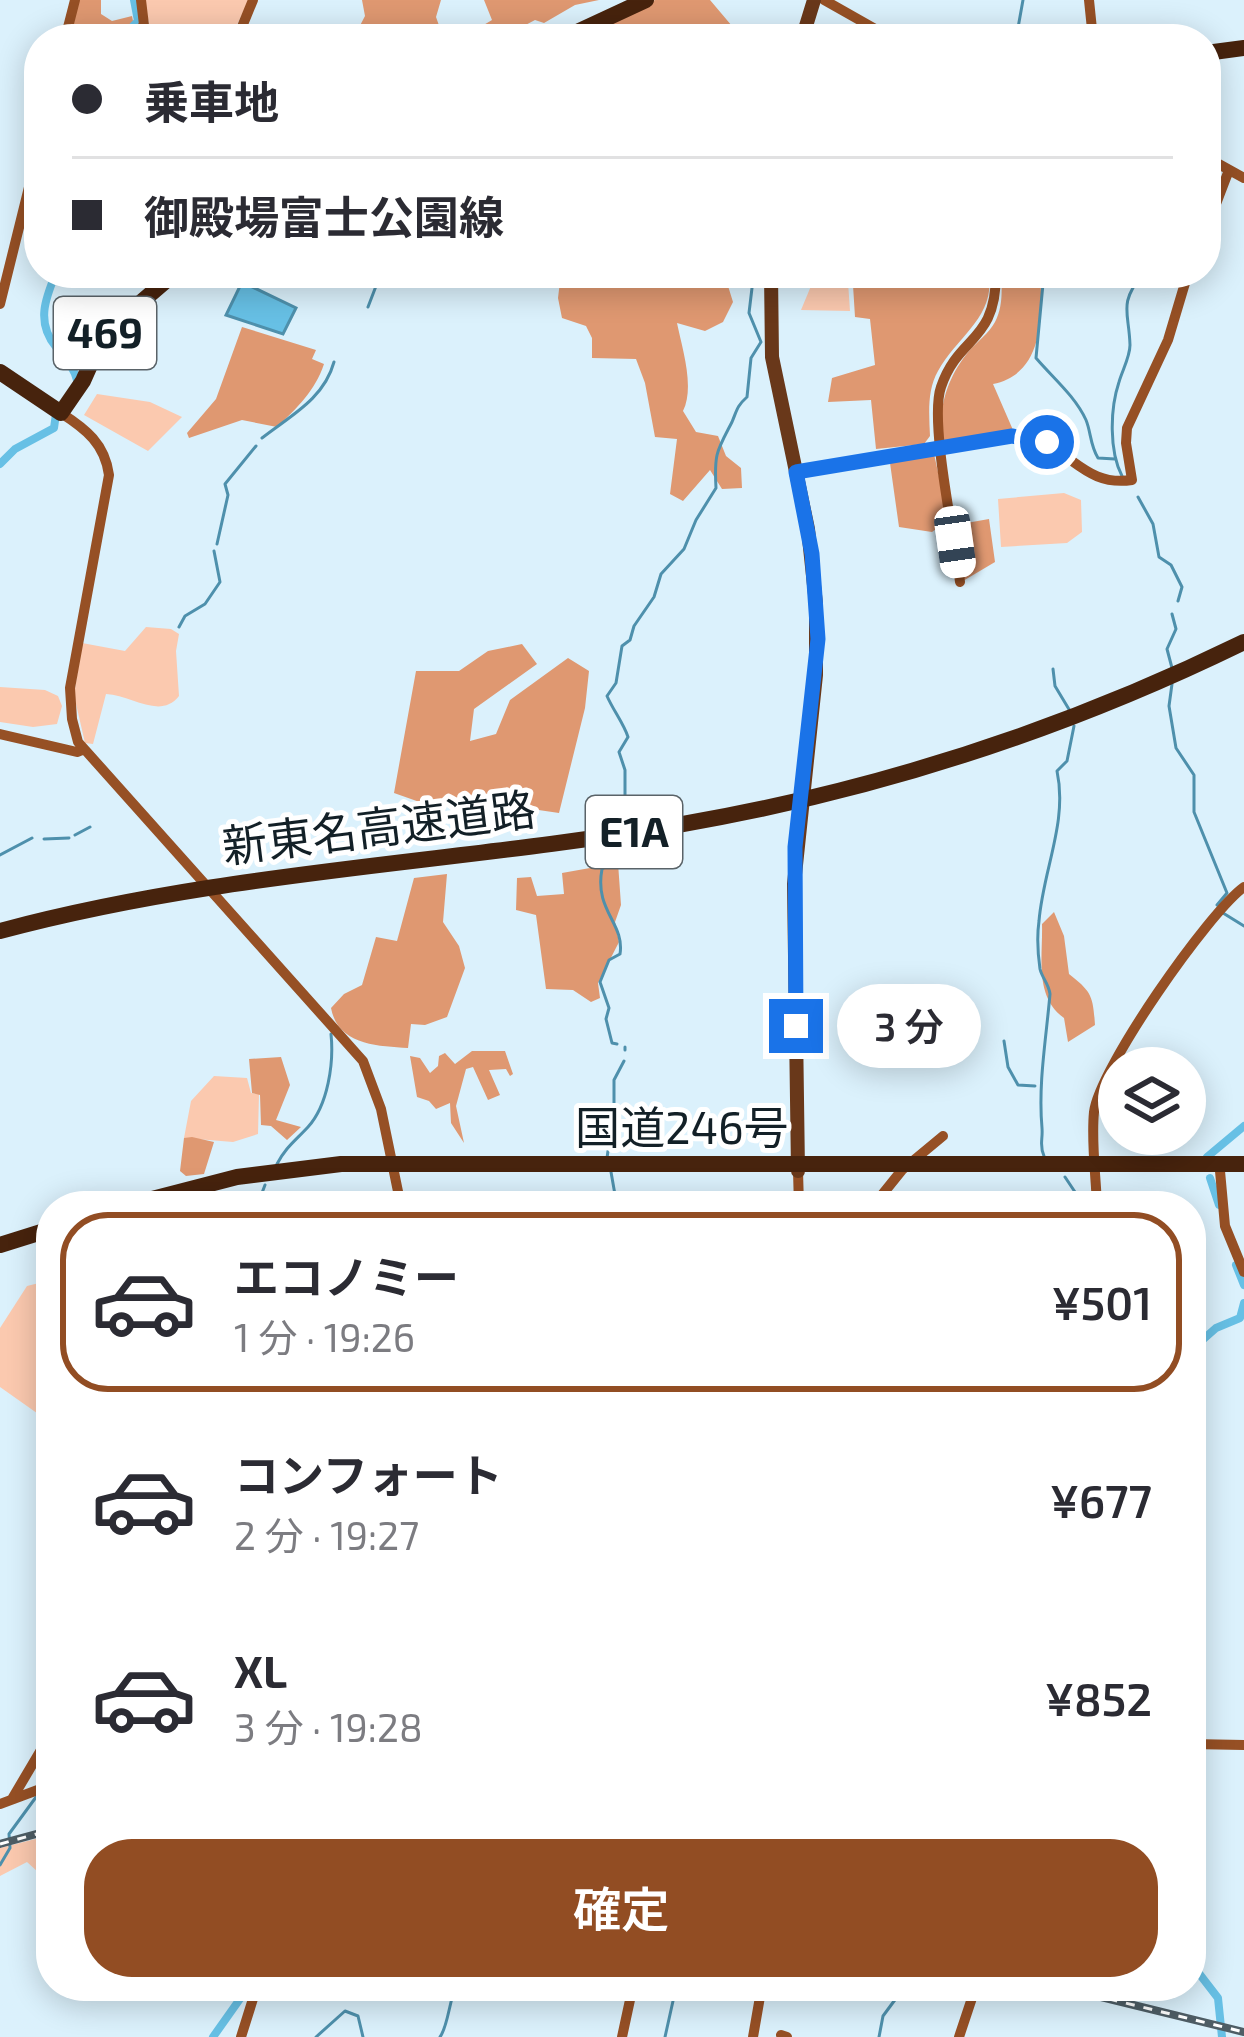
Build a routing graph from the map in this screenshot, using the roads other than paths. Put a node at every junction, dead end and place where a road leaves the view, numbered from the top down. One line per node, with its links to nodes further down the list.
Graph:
1 (646, 0): 3 (highway)
2 (824, 0): 4 (street)
3 (594, 24)
4 (866, 24)
5 (1221, 166): 6 (street)
6 (1228, 170): 7 (street); 8 (street)
7 (1244, 178)
8 (1221, 189)
9 (24, 208): 14 (street)
10 (158, 288): 16 (highway, 469)
11 (771, 288): 18 (main road)
12 (996, 288): 17 (street)
13 (1184, 288): 17 (street)
14 (0, 304)
15 (0, 371): 16 (highway, 469)
16 (61, 413): 22 (street)
17 (941, 448): 18 (street); 19 (street)
18 (796, 472): 29 (main road)
19 (960, 583)
20 (1244, 638): 24 (highway, 新東名高速道路 / E1A, bridge)
21 (0, 734): 22 (street)
22 (82, 750): 26 (street)
23 (1239, 891): 30 (street)
24 (0, 927)
25 (943, 1136): 27 (street)
26 (393, 1167): 29 (highway, 国道246号); 32 (highway, 国道246号); 33 (highway, 国道246号); 34 (street)
27 (906, 1167): 29 (highway, 国道246号); 30 (highway, 国道246号); 36 (street)
28 (1244, 1167): 30 (highway, 国道246号); 31 (highway, 国道246号)
29 (798, 1168): 35 (street)
30 (1096, 1168): 31 (highway, 国道246号); 37 (street)
31 (1220, 1171): 40 (street)
32 (186, 1191)
33 (212, 1191)
34 (398, 1191)
35 (799, 1191)
36 (886, 1191)
37 (1097, 1191)
38 (36, 1238): 39 (highway)
39 (0, 1249)
40 (1244, 1272)
41 (1206, 1744): 42 (street)
42 (1244, 1744)
43 (36, 1756): 45 (street)
44 (36, 1791): 45 (street)
45 (6, 1802)
46 (252, 2001): 50 (street)
47 (630, 2001): 51 (street)
48 (759, 2001): 52 (street)
49 (971, 2001): 53 (street)
50 (241, 2037)
51 (622, 2037)
52 (753, 2037)
53 (959, 2037)

